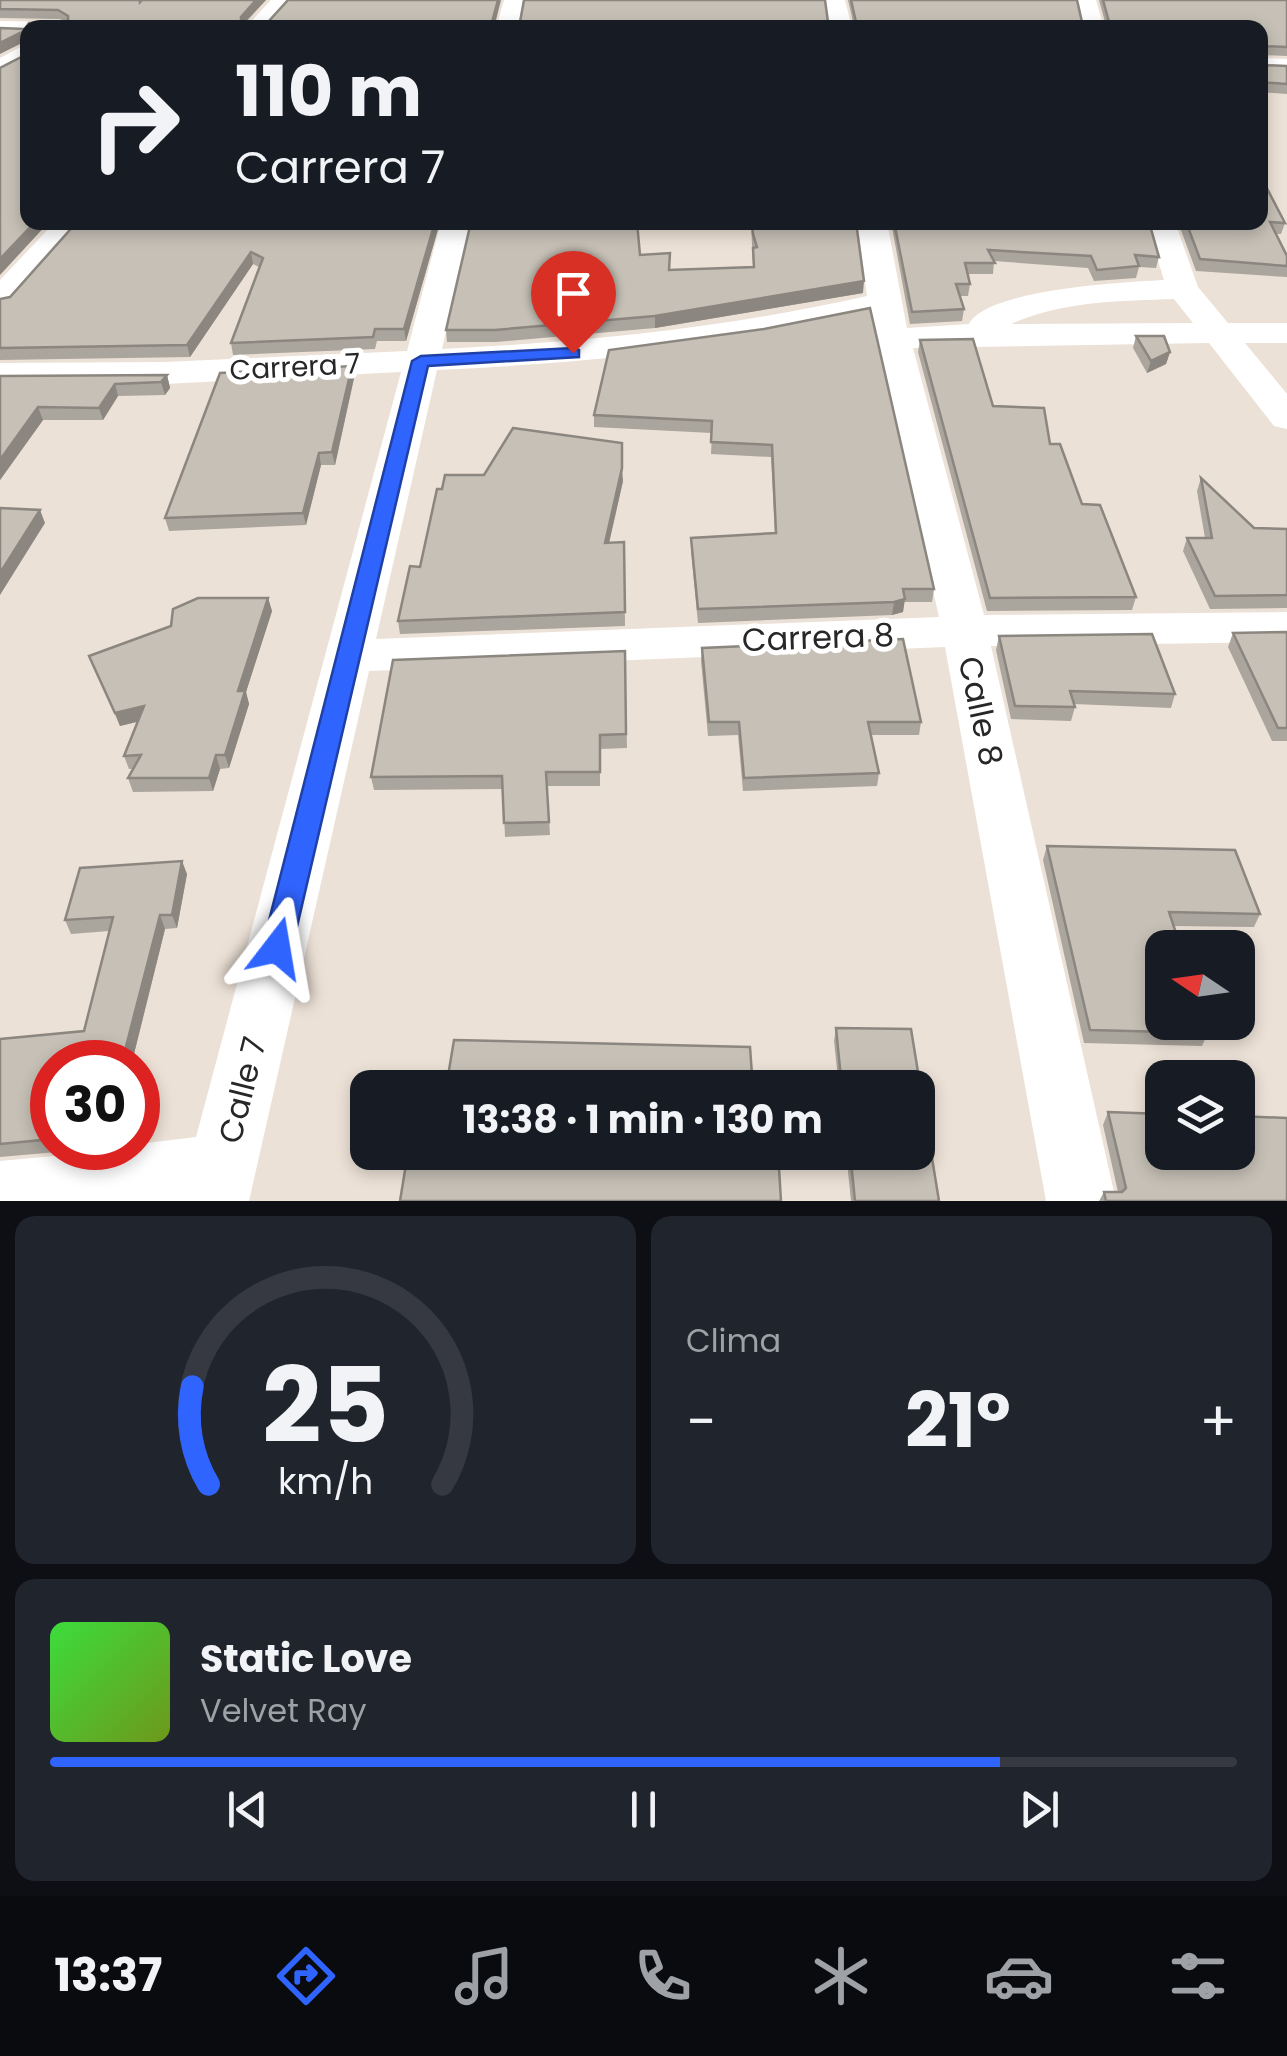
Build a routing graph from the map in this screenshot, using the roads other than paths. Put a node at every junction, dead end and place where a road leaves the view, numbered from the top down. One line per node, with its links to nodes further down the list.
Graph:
1 (282, 0): 2 (street)
2 (263, 20)
3 (65, 230): 8 (street)
4 (454, 230): 13 (street, Calle 7)
5 (873, 230): 9 (street, Calle 8)
6 (1163, 230): 7 (street)
7 (1183, 289): 10 (street); 12 (street, Carrera 7)
8 (0, 299)
9 (890, 320): 12 (street, Carrera 7); 13 (street, Carrera 7); 17 (street, Calle 8)
10 (1221, 332): 11 (street, Carrera 7); 12 (street, Carrera 7); 15 (street)
11 (1287, 333)
12 (964, 334)
13 (421, 361): 14 (street, Carrera 7); 18 (street, Calle 7)
14 (0, 374)
15 (1287, 418)
16 (1287, 627): 17 (street, Carrera 8)
17 (965, 631): 18 (street, Carrera 8); 21 (street, Calle 8)
18 (350, 656): 19 (street, Calle 7)
19 (218, 1184): 20 (street)
20 (0, 1196)
21 (1081, 1201)

